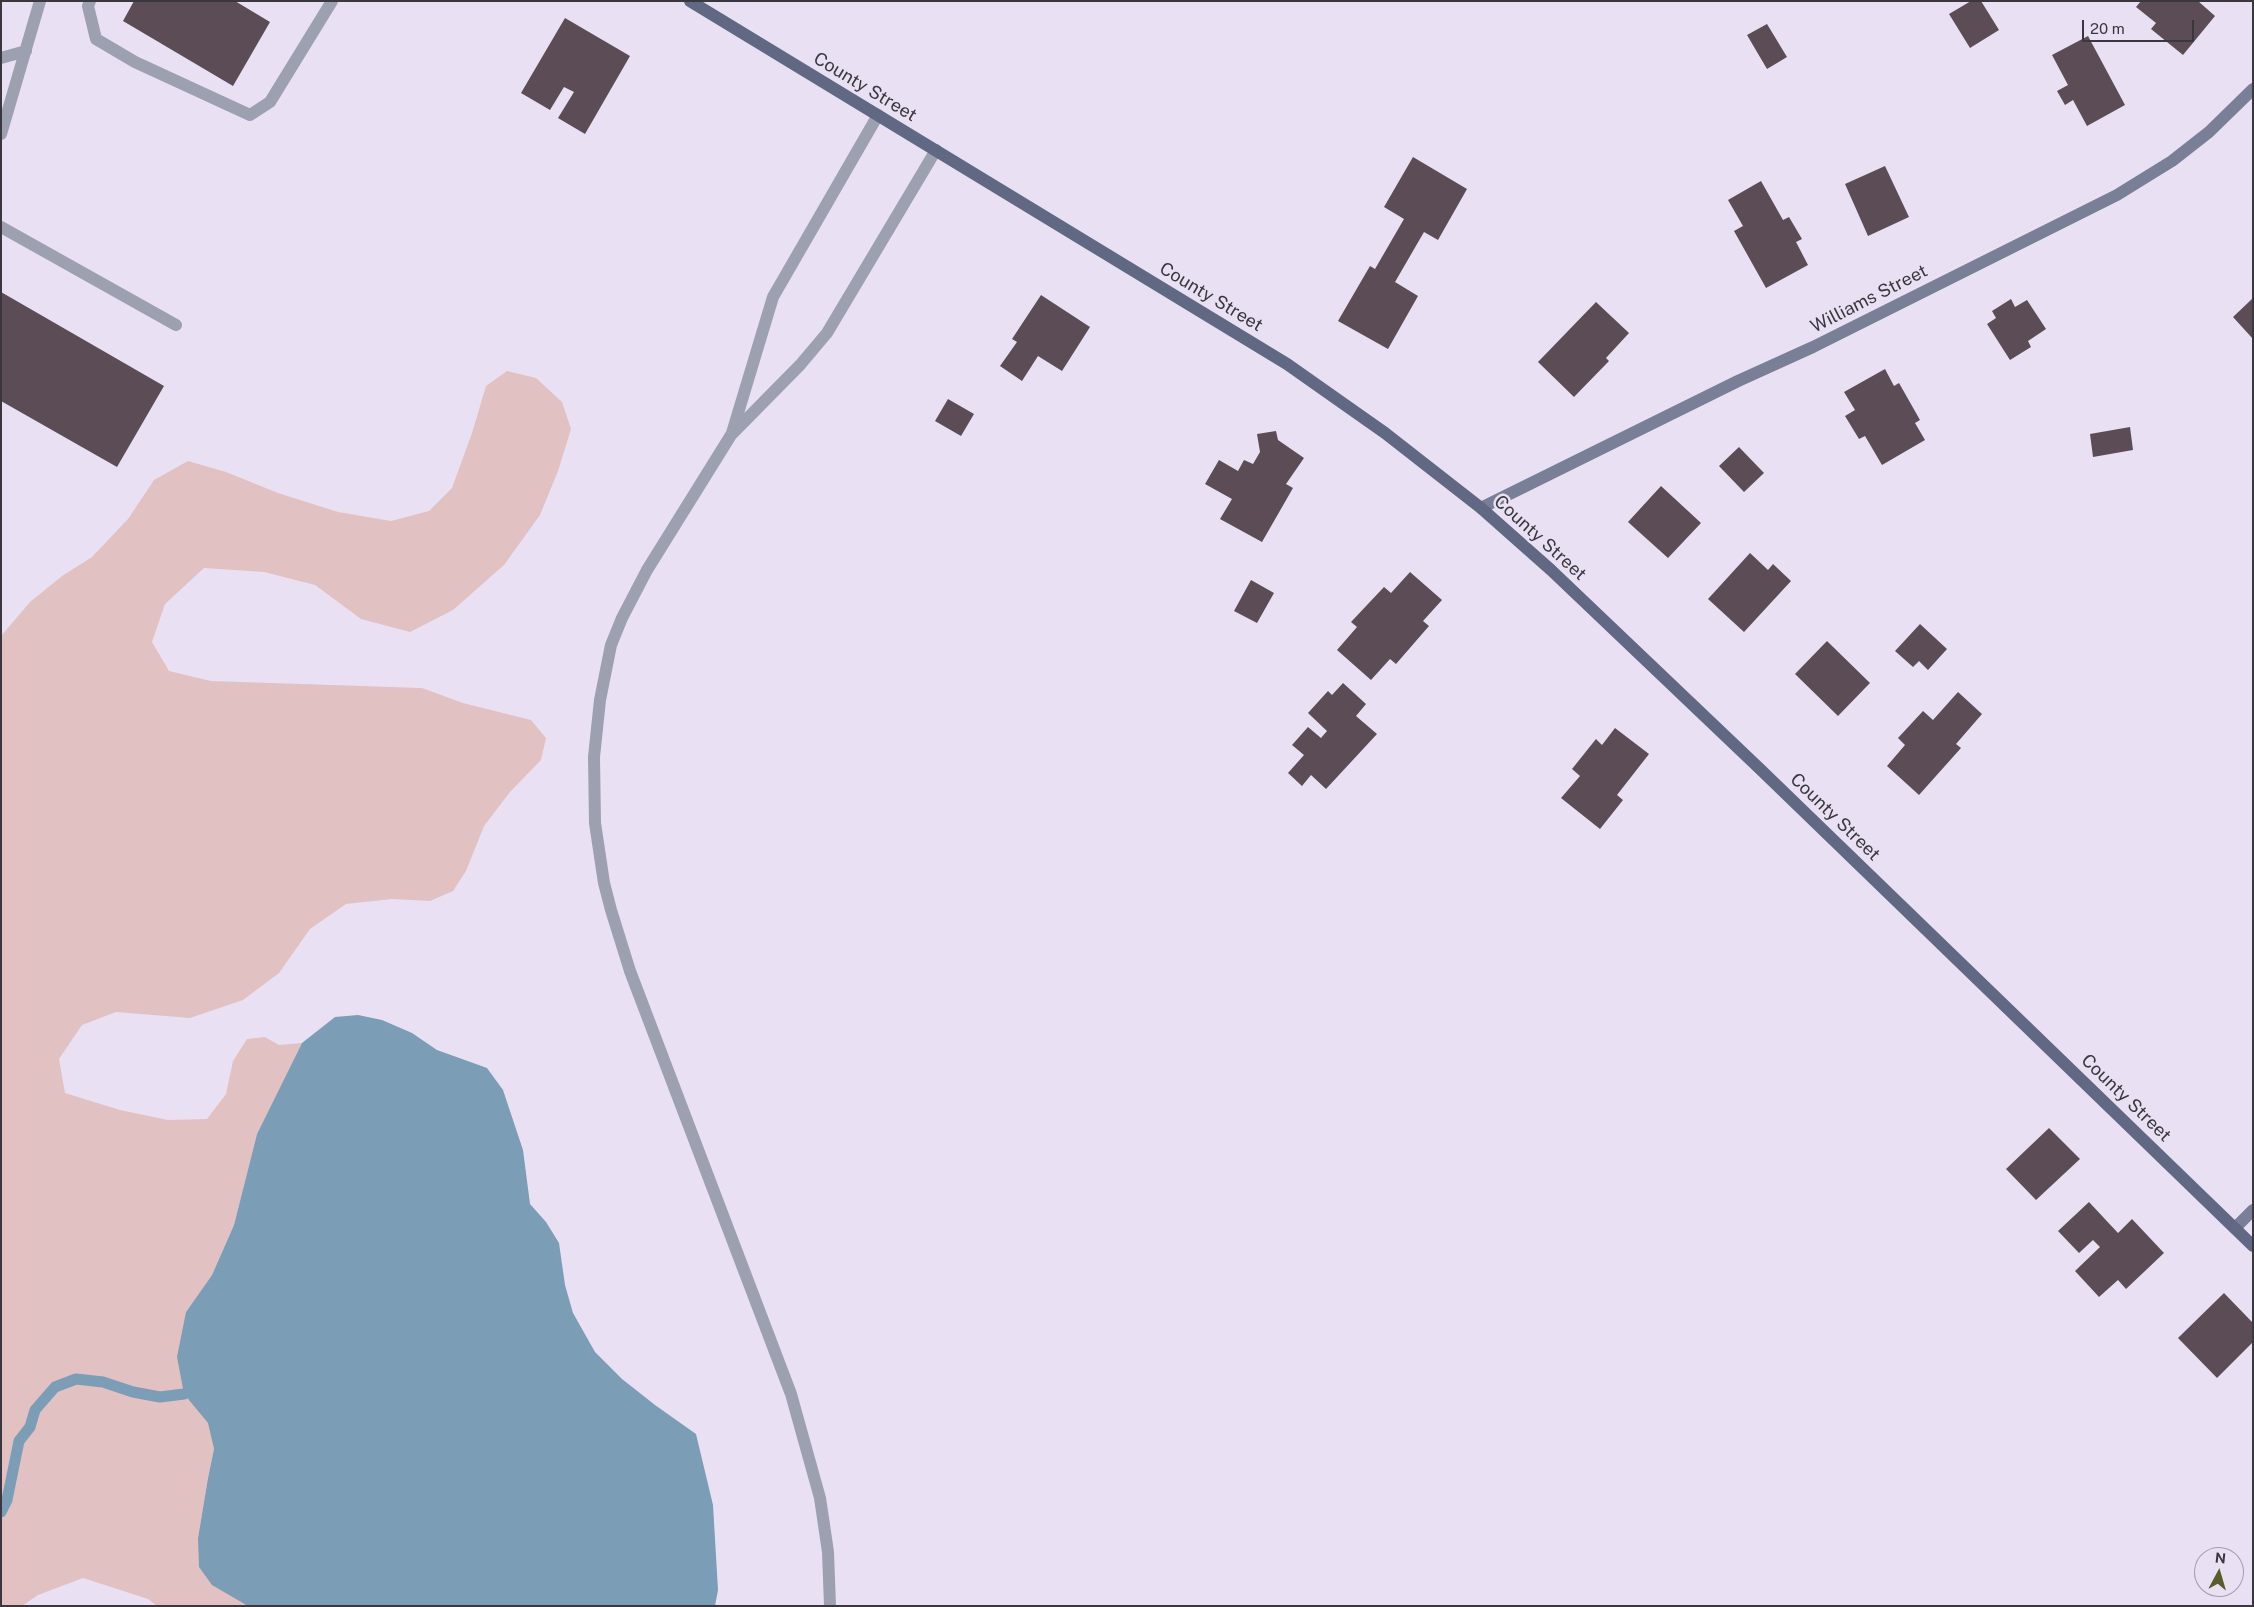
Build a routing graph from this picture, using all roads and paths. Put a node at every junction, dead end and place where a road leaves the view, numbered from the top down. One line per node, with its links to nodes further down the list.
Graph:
1 (40, 1): 5 (lane)
2 (90, 1): 3 (lane)
3 (332, 1)
4 (690, 1): 8 (main road, County Street)
5 (26, 51): 6 (lane); 9 (lane)
6 (1, 58)
7 (2253, 89): 14 (street, Williams Street)
8 (878, 115): 10 (main road, County Street); 13 (lane)
9 (1, 134)
10 (936, 150): 13 (lane); 14 (main road, County Street)
11 (1, 227): 12 (lane)
12 (176, 325)
13 (731, 435): 18 (lane)
14 (1481, 508): 16 (main road, County Street)
15 (2253, 1210): 16 (street)
16 (2235, 1228): 17 (main road, County Street)
17 (2253, 1246)
18 (830, 1606)

